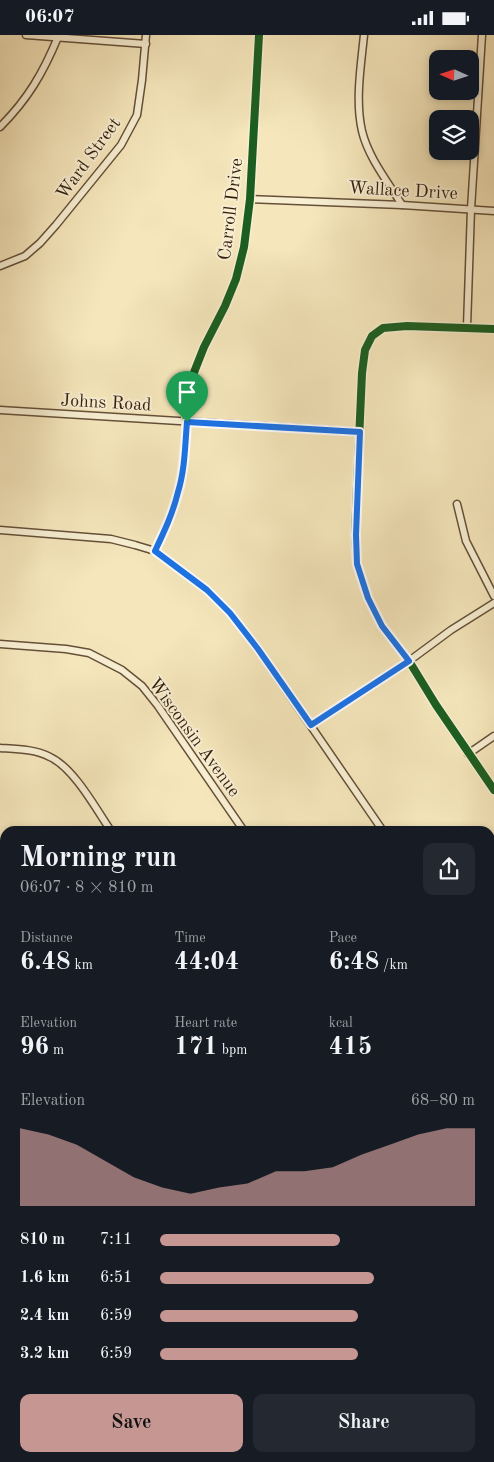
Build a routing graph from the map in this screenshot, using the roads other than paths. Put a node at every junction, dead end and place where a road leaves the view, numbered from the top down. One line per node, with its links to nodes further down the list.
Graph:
1 (26, 35): 6 (street)
2 (146, 35): 7 (street, Ward Street)
3 (259, 35): 9 (street, Carroll Drive)
4 (364, 35): 10 (street)
5 (482, 35): 11 (street)
6 (58, 37): 7 (street); 8 (street)
7 (146, 44): 13 (street, Ward Street)
8 (0, 127)
9 (250, 199): 10 (street, Wallace Drive); 17 (street, Carroll Drive)
10 (402, 205): 11 (street, Wallace Drive)
11 (471, 209): 12 (street); 14 (street, Wallace Drive)
12 (494, 211)
13 (0, 266)
14 (467, 327): 15 (street); 18 (street)
15 (494, 329)
16 (0, 410): 17 (street, Johns Road)
17 (187, 422): 18 (street, Johns Road); 21 (street, Carroll Drive)
18 (360, 432): 25 (street)
19 (457, 504): 22 (street)
20 (0, 530): 21 (street)
21 (155, 551): 26 (street)
22 (494, 596)
23 (494, 603): 25 (street)
24 (0, 644): 32 (street, Wisconsin Avenue)
25 (409, 661): 26 (street); 29 (street)
26 (311, 725): 33 (street)
27 (494, 737): 29 (street)
28 (0, 748): 31 (street)
29 (468, 754): 30 (street)
30 (494, 790)
31 (108, 826)
32 (241, 826)
33 (380, 826)

